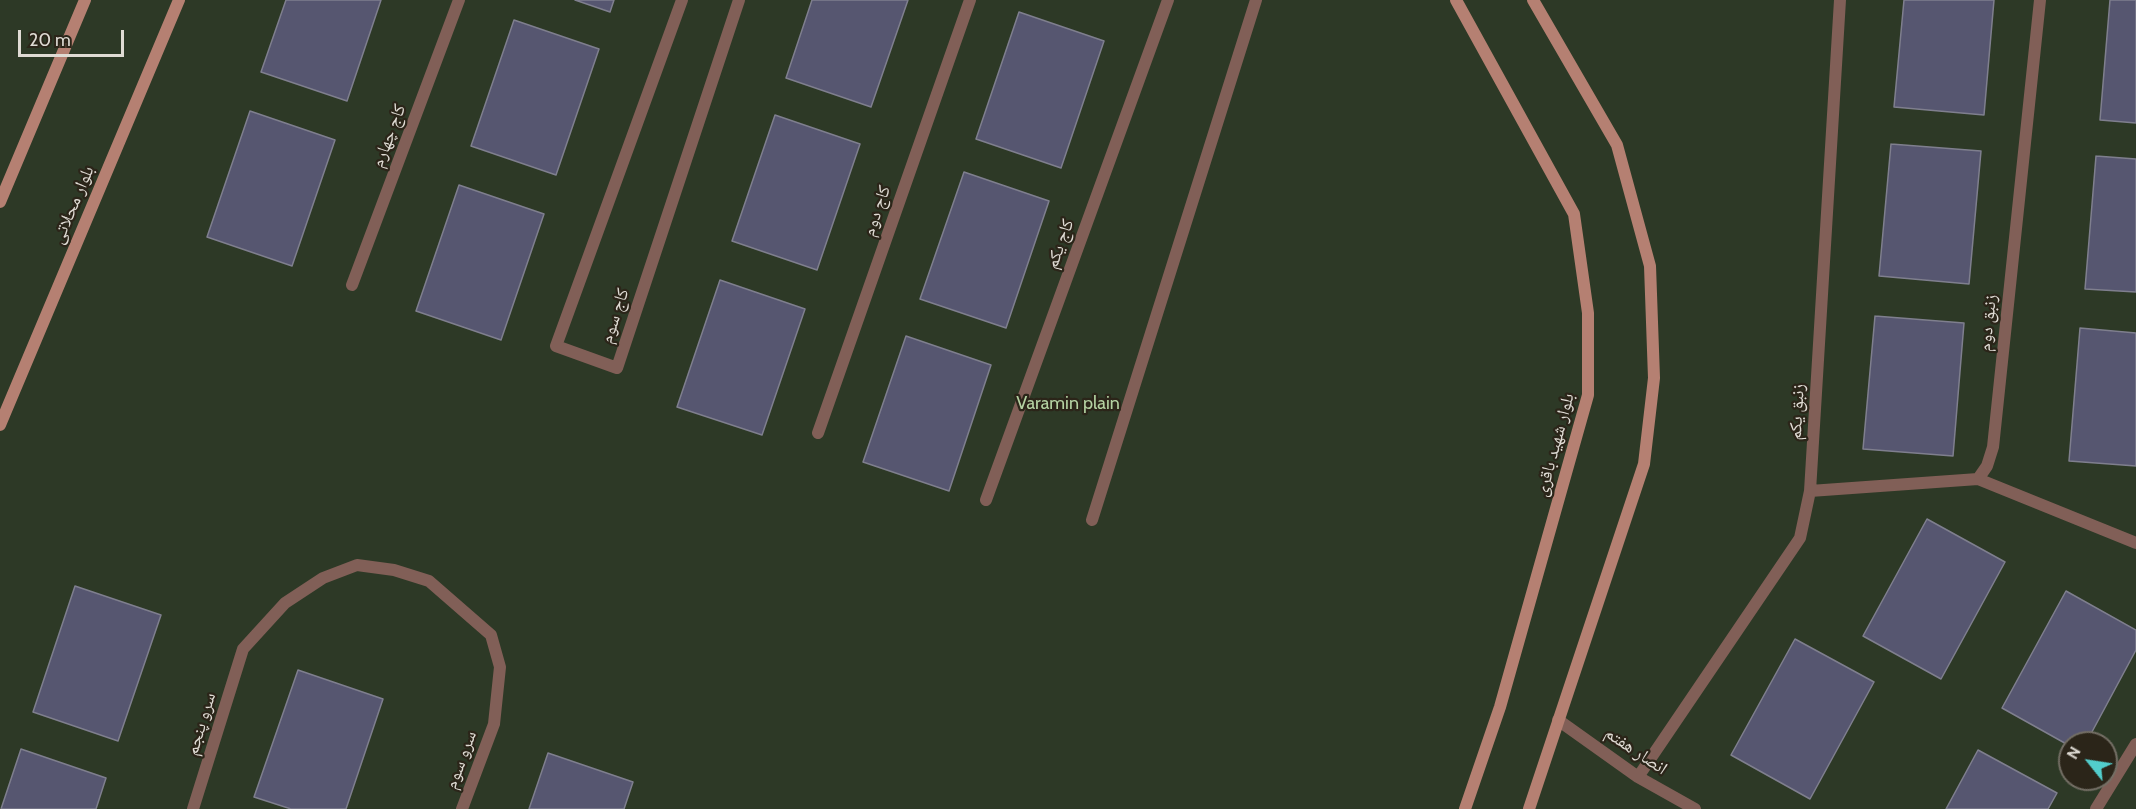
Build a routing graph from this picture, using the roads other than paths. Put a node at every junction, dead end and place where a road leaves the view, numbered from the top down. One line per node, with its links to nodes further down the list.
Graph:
1 (85, 0): 13 (street)
2 (179, 0): 15 (street, بلوار محلاتی)
3 (459, 0): 14 (street, کاج چهارم)
4 (682, 0): 5 (street, کاج سوم)
5 (739, 0)
6 (970, 0): 16 (street, کاج دوم)
7 (1168, 0): 19 (street, کاج یکم)
8 (1256, 0): 20 (street)
9 (1456, 0): 28 (street, بلوار شهید باقری)
10 (1533, 0): 23 (street)
11 (1840, 0): 18 (street, زنبق یکم)
12 (2040, 0): 17 (street, زنبق دوم)
13 (0, 202)
14 (352, 285)
15 (0, 425)
16 (818, 433)
17 (1978, 479): 18 (street); 21 (street)
18 (1810, 491): 25 (street, زنبق یکم)
19 (986, 500)
20 (1092, 520)
21 (2136, 543)
22 (243, 649): 26 (street, سرو پنجم); 27 (street, سرو سوم)
23 (1558, 720): 25 (street, انصار هفتم); 29 (street)
24 (2136, 744): 31 (street)
25 (1638, 777): 30 (street, انصار هفتم)
26 (193, 809)
27 (462, 809)
28 (1465, 809)
29 (1529, 809)
30 (1695, 809)
31 (2096, 809)

